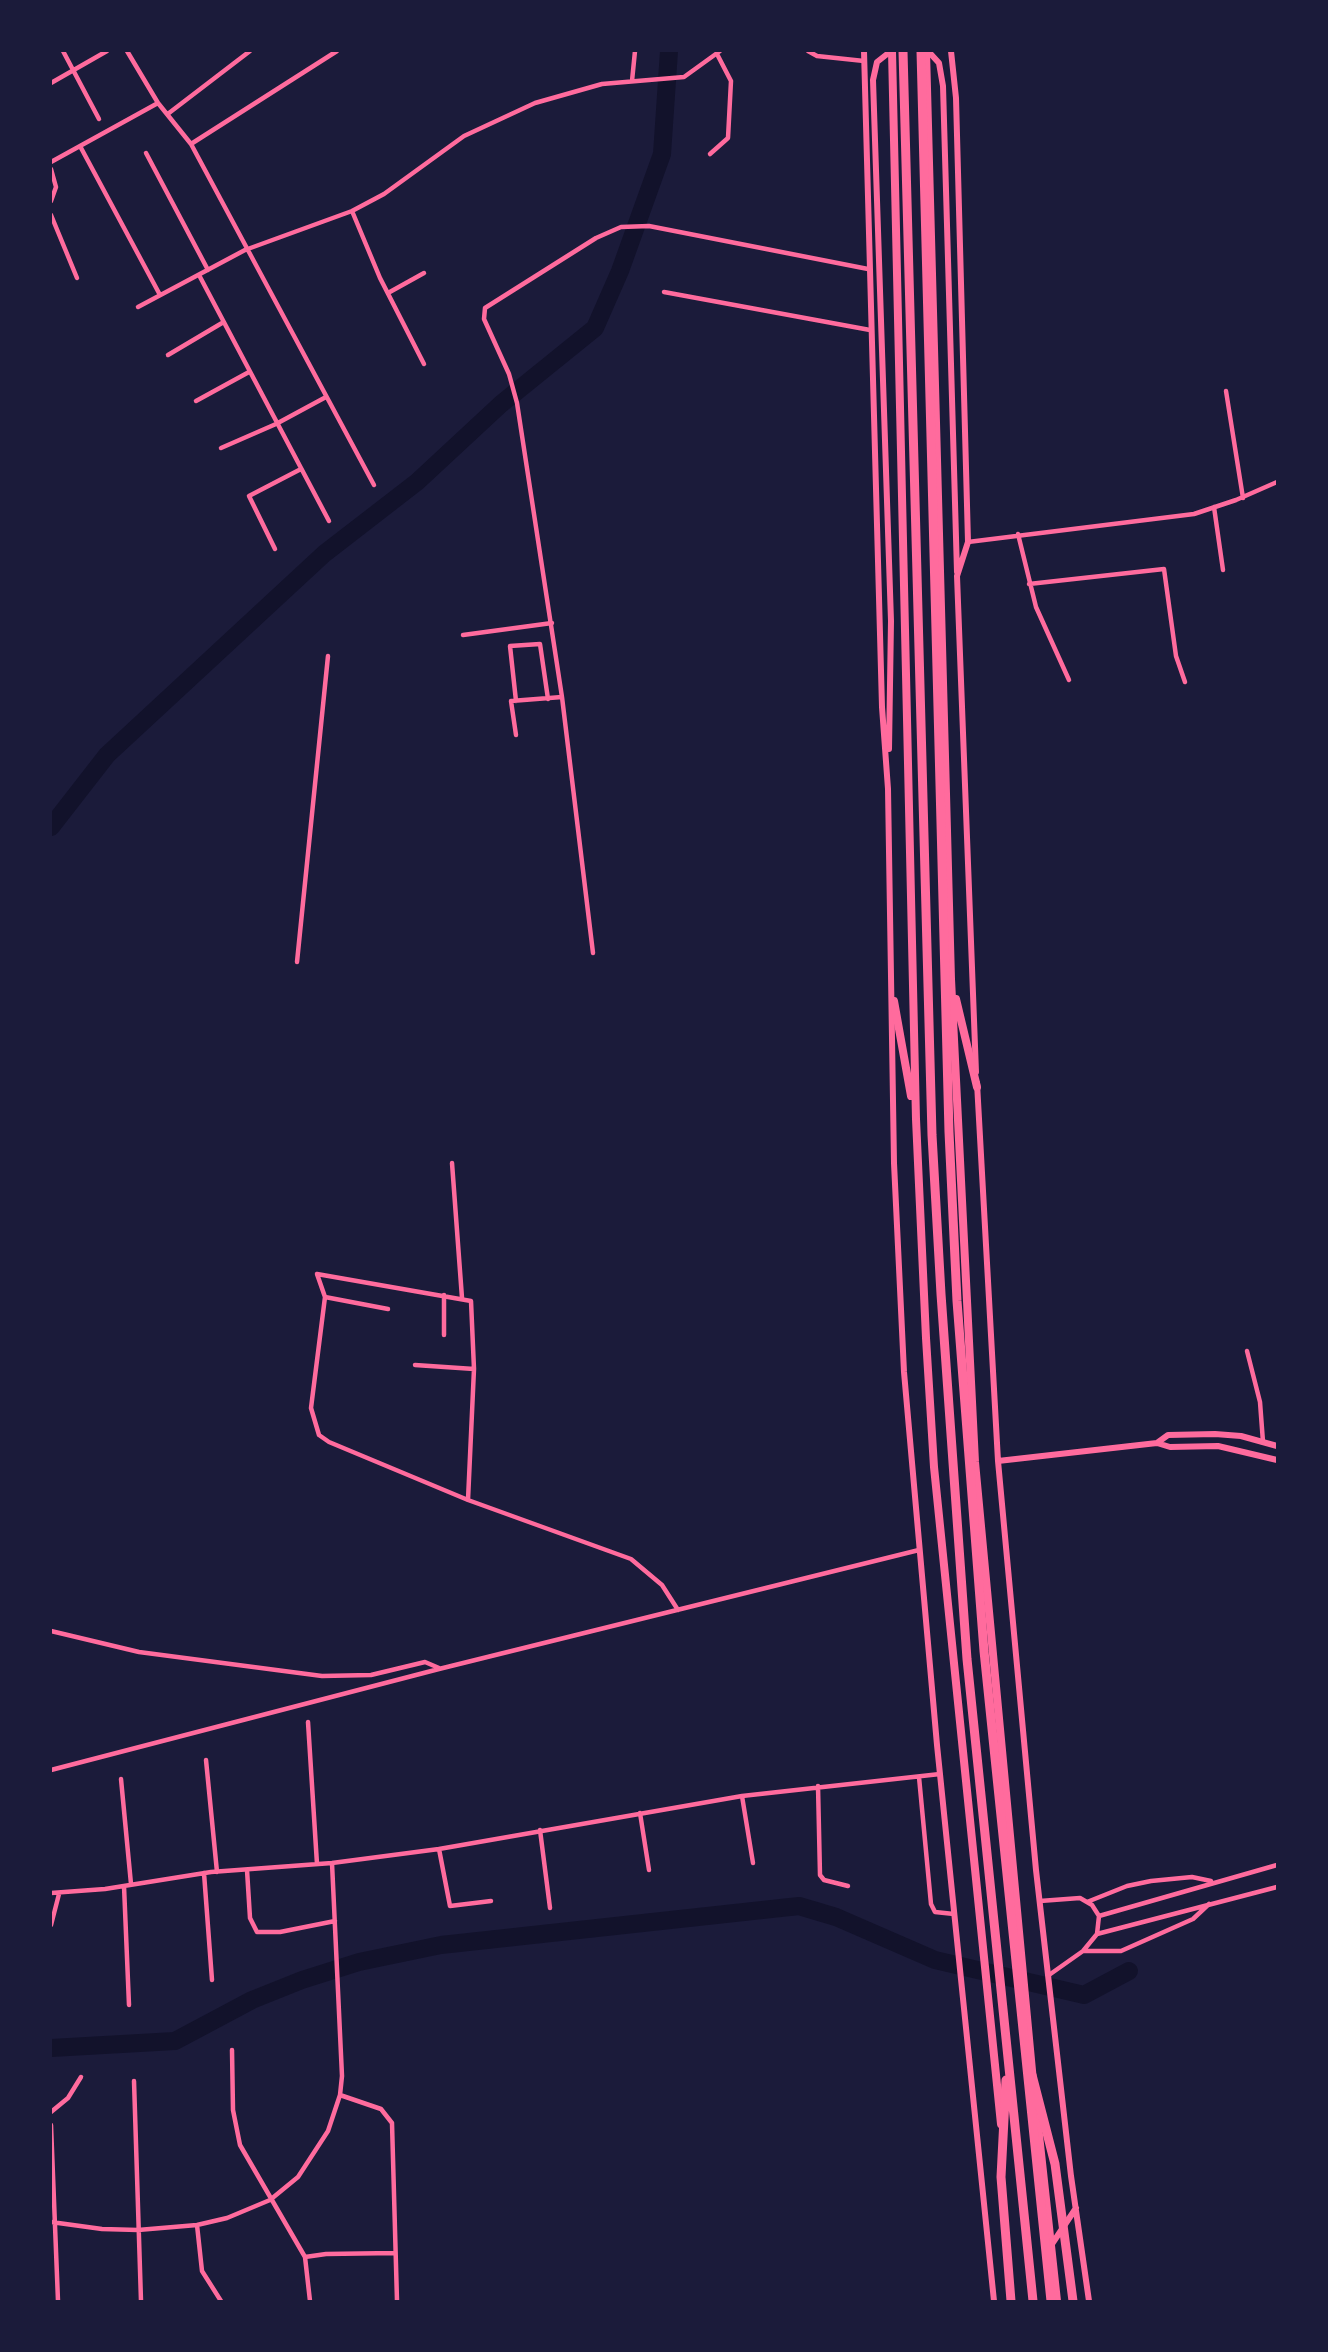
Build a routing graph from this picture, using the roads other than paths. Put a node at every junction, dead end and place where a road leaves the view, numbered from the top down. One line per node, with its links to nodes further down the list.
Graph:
1 (63, 51): 16 (street)
2 (107, 51): 16 (street)
3 (127, 51): 19 (street)
4 (250, 51): 20 (street)
5 (337, 51): 22 (street)
6 (635, 51): 17 (street)
7 (807, 51): 15 (street)
8 (864, 51): 15 (main road)
9 (892, 51): 73 (main road); 79 (highway)
10 (903, 51): 141 (highway)
11 (921, 51): 140 (highway)
12 (927, 51): 62 (main road); 76 (highway)
13 (953, 51): 59 (main road)
14 (719, 52): 17 (street); 25 (street)
15 (864, 61): 32 (main road)
16 (73, 70): 18 (street); 21 (street)
17 (632, 81): 29 (street)
18 (51, 83)
19 (158, 103): 20 (street); 23 (street)
20 (169, 113): 22 (street)
21 (99, 119)
22 (191, 144): 31 (street)
23 (80, 146): 26 (street); 39 (street)
24 (146, 153): 33 (street)
25 (710, 154)
26 (51, 162)
27 (51, 169): 28 (street)
28 (51, 201)
29 (352, 211): 31 (street); 38 (street)
30 (51, 215): 36 (street)
31 (246, 250): 33 (street); 47 (street)
32 (868, 269): 42 (main road); 64 (street)
33 (209, 270): 35 (street)
34 (424, 273): 38 (street)
35 (199, 275): 39 (street); 41 (street)
36 (77, 278)
37 (664, 292): 42 (street)
38 (388, 293): 44 (street)
39 (160, 295): 40 (street)
40 (138, 307)
41 (222, 323): 43 (street); 45 (street)
42 (870, 330): 73 (main road)
43 (168, 355)
44 (424, 364)
45 (249, 372): 48 (street); 49 (street)
46 (1226, 391): 55 (street)
47 (326, 397): 49 (street); 53 (street)
48 (195, 401)
49 (276, 424): 50 (street); 51 (street)
50 (222, 448)
51 (301, 468): 57 (street); 60 (street)
52 (1277, 483): 54 (street); 55 (street)
53 (374, 485)
54 (1277, 493)
55 (1243, 498): 56 (street)
56 (1214, 508): 58 (street); 61 (street)
57 (329, 520)
58 (1018, 534): 59 (street); 63 (street)
59 (968, 542): 62 (main road)
60 (275, 550)
61 (1223, 570)
62 (957, 576): 78 (main road)
63 (1029, 584): 67 (street); 68 (street)
64 (552, 622): 65 (street); 69 (street)
65 (463, 635)
66 (328, 656): 75 (street)
67 (1069, 680)
68 (1185, 682)
69 (562, 697): 70 (street); 74 (street)
70 (548, 699): 71 (street); 71 (street)
71 (516, 701): 72 (street)
72 (516, 735)
73 (888, 789): 77 (main road)
74 (593, 953)
75 (297, 962)
76 (951, 979): 78 (highway); 152 (highway)
77 (894, 1001): 79 (highway); 95 (main road)
78 (977, 1087): 93 (main road)
79 (916, 1119): 161 (highway)
80 (452, 1163): 83 (street)
81 (444, 1295): 82 (street); 83 (street); 85 (street)
82 (325, 1297): 84 (street); 94 (street)
83 (462, 1298): 88 (street)
84 (388, 1309)
85 (444, 1335)
86 (1247, 1351): 89 (street)
87 (415, 1365): 88 (street)
88 (474, 1369): 94 (street)
89 (1263, 1442): 90 (main road); 91 (main road)
90 (1157, 1443): 92 (main road); 93 (main road)
91 (1277, 1446)
92 (1277, 1460)
93 (998, 1461): 126 (main road)
94 (468, 1500): 96 (street)
95 (919, 1550): 96 (street); 102 (main road)
96 (678, 1610): 98 (street)
97 (51, 1631): 98 (street)
98 (439, 1669): 101 (street)
99 (307, 1722): 112 (street)
100 (206, 1760): 116 (street)
101 (51, 1770)
102 (941, 1773): 103 (street); 130 (main road)
103 (919, 1777): 105 (street); 130 (street)
104 (121, 1779): 119 (street)
105 (818, 1786): 106 (street); 121 (street)
106 (742, 1796): 107 (street); 111 (street)
107 (640, 1813): 108 (street); 115 (street)
108 (540, 1830): 109 (street); 129 (street)
109 (439, 1849): 110 (street); 125 (street)
110 (332, 1863): 112 (street); 132 (street)
111 (753, 1863)
112 (317, 1864): 114 (street)
113 (1277, 1865): 118 (street)
114 (247, 1870): 116 (street); 132 (street)
115 (649, 1870)
116 (217, 1872): 117 (street)
117 (204, 1873): 119 (street); 137 (street)
118 (1213, 1881): 127 (street); 131 (street)
119 (131, 1884): 120 (street)
120 (124, 1886): 124 (street); 138 (street)
121 (848, 1886)
122 (1277, 1887): 128 (street)
123 (51, 1893): 124 (street)
124 (60, 1894): 133 (street)
125 (491, 1901)
126 (1040, 1902): 127 (street); 136 (main road)
127 (1087, 1902): 131 (street)
128 (1210, 1904): 134 (street); 135 (street)
129 (550, 1908)
130 (955, 1914): 160 (main road)
131 (1099, 1916): 134 (street)
132 (335, 1921): 144 (street)
133 (51, 1925)
134 (1097, 1934): 135 (street)
135 (1083, 1951): 136 (street)
136 (1049, 1975): 148 (main road)
137 (212, 1980)
138 (129, 2005)
139 (232, 2050): 147 (street)
140 (1026, 2057): 163 (highway); 165 (highway)
141 (1008, 2059): 161 (highway); 162 (highway)
142 (81, 2077): 145 (street)
143 (134, 2081): 151 (street)
144 (340, 2095): 147 (street); 153 (street)
145 (51, 2112)
146 (51, 2125): 149 (street)
147 (270, 2200): 150 (street); 154 (street)
148 (1076, 2208): 152 (main road); 166 (main road)
149 (53, 2222): 151 (street); 155 (street)
150 (197, 2225): 151 (street); 157 (street)
151 (138, 2230): 156 (street)
152 (1052, 2244): 164 (highway)
153 (396, 2253): 154 (street); 159 (street)
154 (305, 2257): 158 (street)
155 (58, 2301)
156 (141, 2301)
157 (221, 2301)
158 (310, 2301)
159 (397, 2301)
160 (993, 2301)
161 (1012, 2301)
162 (1033, 2301)
163 (1051, 2301)
164 (1058, 2301)
165 (1073, 2301)
166 (1089, 2301)

